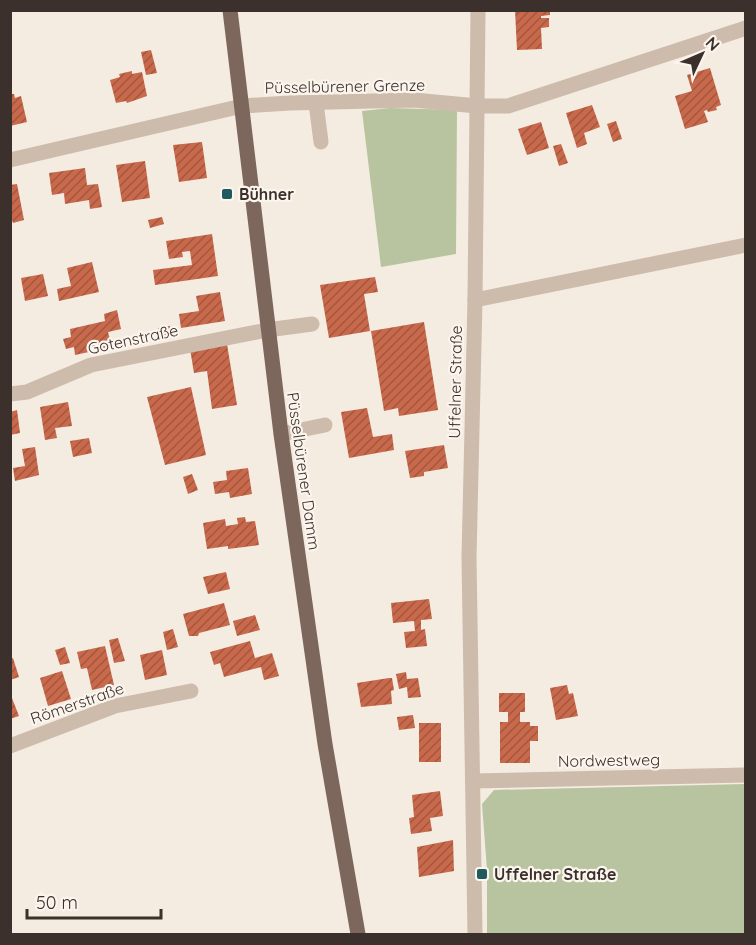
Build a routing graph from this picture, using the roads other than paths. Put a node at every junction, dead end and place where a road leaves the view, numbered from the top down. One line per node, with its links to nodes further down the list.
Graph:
1 (230, 10): 5 (main road, Püsselbürener Damm)
2 (478, 10): 6 (street, Uffelner Straße)
3 (746, 28): 6 (street, Püsselbürener Grenze)
4 (316, 103): 5 (street, Püsselbürener Grenze); 6 (street, Püsselbürener Grenze); 7 (street)
5 (242, 106): 8 (street, Püsselbürener Grenze); 12 (main road, Püsselbürener Damm)
6 (477, 106): 10 (street, Uffelner Straße)
7 (321, 142)
8 (10, 160)
9 (746, 245): 10 (street)
10 (475, 300): 19 (street, Uffelner Straße)
11 (312, 324): 12 (street, Gotenstraße)
12 (267, 330): 13 (street, Gotenstraße); 15 (main road, Püsselbürener Damm)
13 (10, 394)
14 (325, 425): 15 (street)
15 (281, 434): 20 (main road, Püsselbürener Damm)
16 (191, 691): 17 (street, Römerstraße)
17 (10, 746)
18 (746, 775): 19 (street, Nordwestweg)
19 (473, 781): 21 (street, Uffelner Straße)
20 (358, 934)
21 (475, 934)

